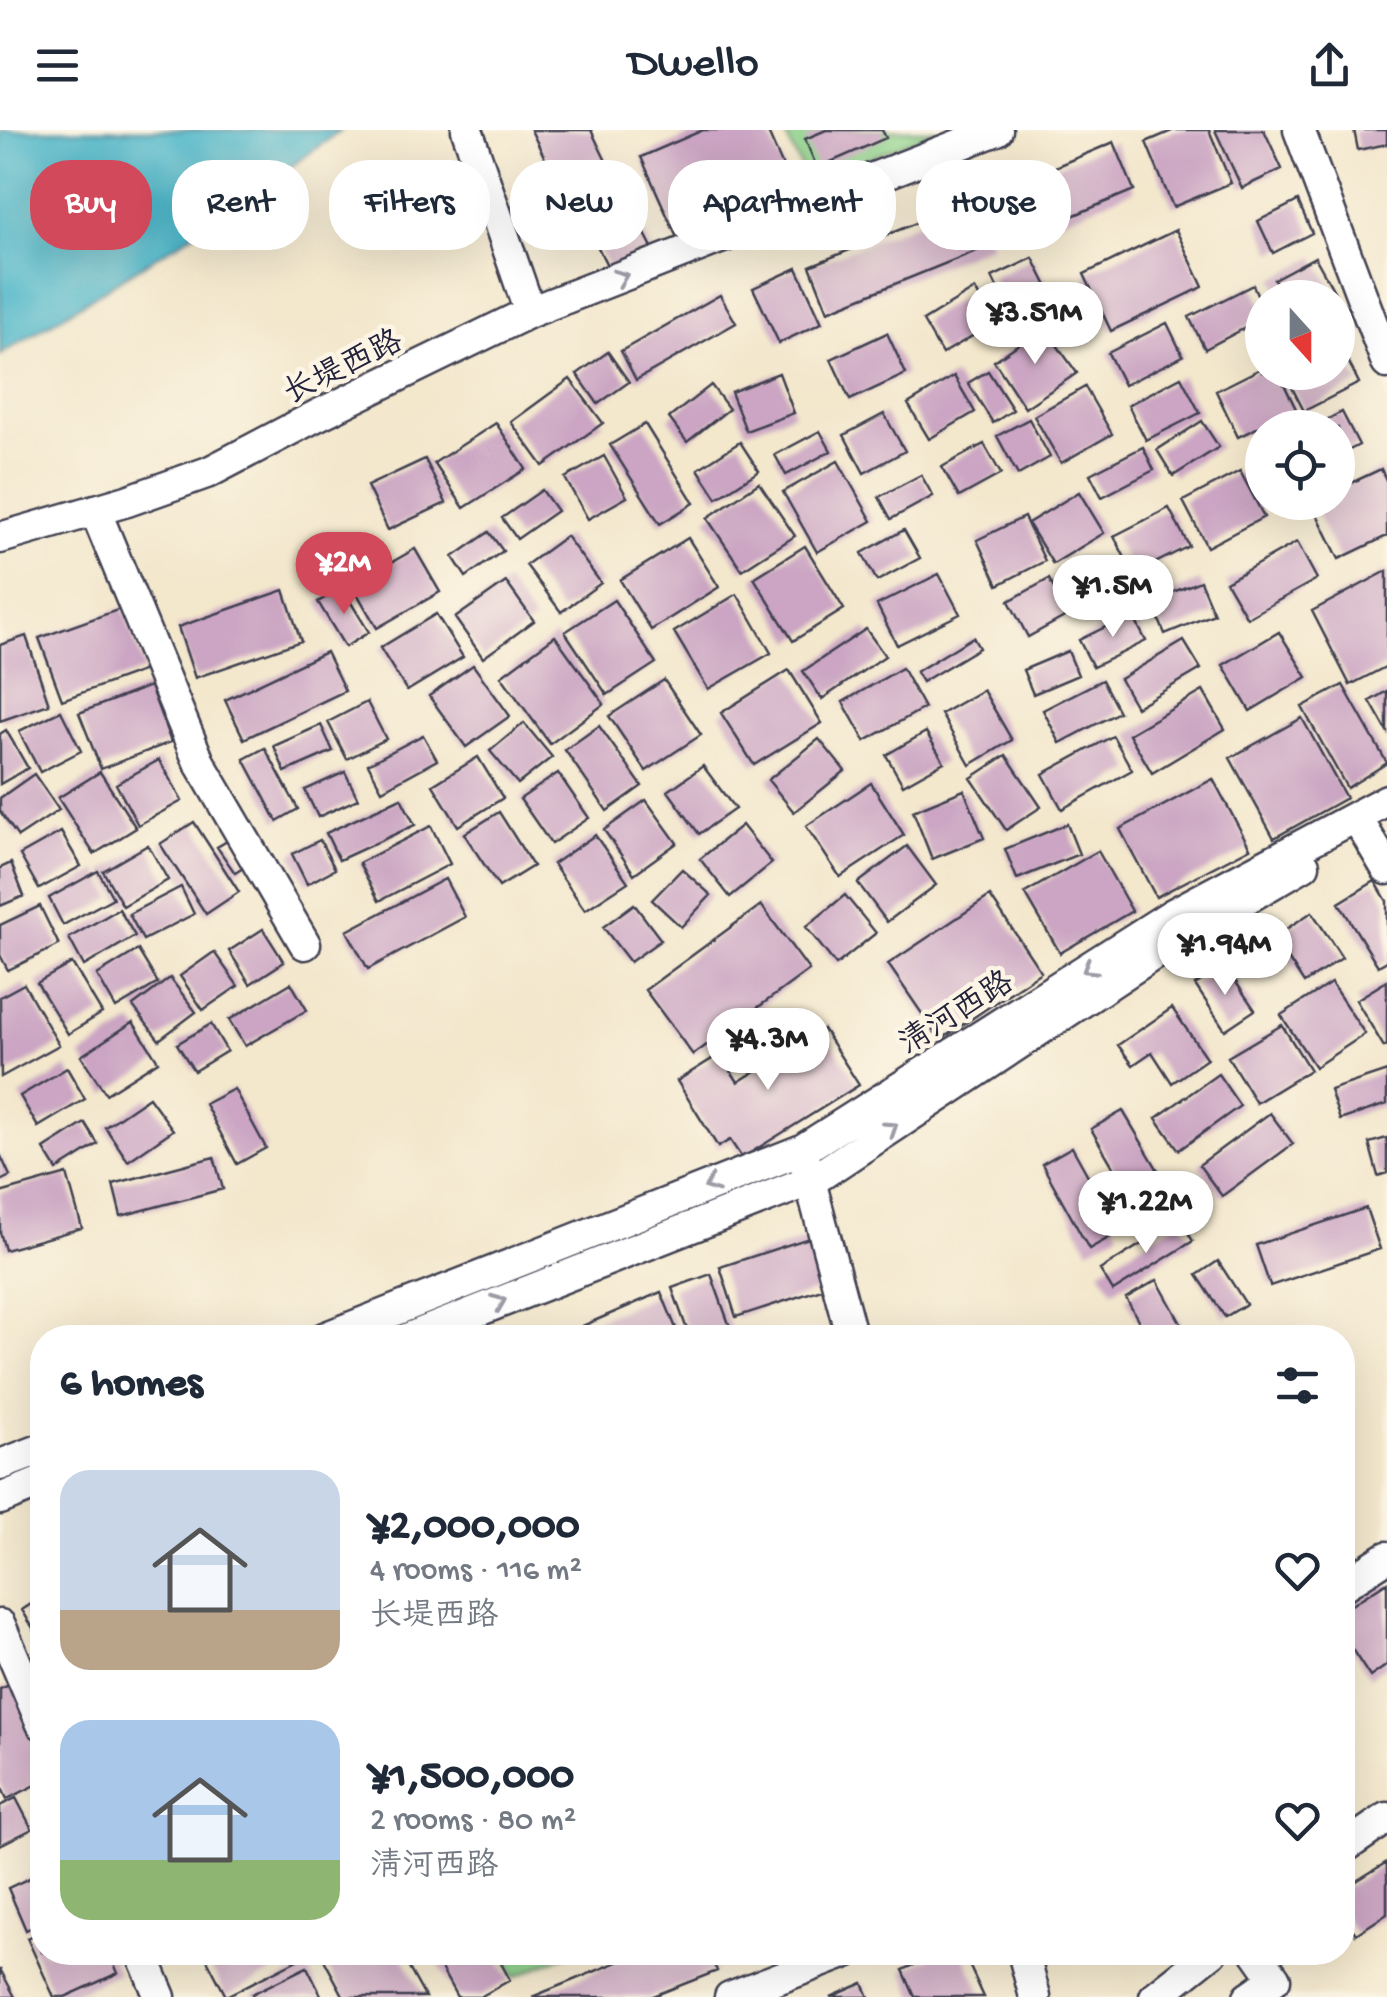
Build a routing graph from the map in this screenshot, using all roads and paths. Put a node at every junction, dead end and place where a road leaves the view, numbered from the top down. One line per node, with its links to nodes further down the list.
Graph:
1 (467, 130): 4 (street)
2 (997, 130): 4 (street, 长堤西路, one-way to 2)
3 (1299, 130): 5 (street)
4 (530, 312): 6 (street, 长堤西路)
5 (1387, 363)
6 (95, 510): 7 (street, 长堤西路); 11 (street)
7 (0, 538)
8 (1387, 800): 12 (street, 清河西路, one-way to 12)
9 (1376, 823): 10 (street); 13 (street, 清河西路, one-way to 9)
10 (1387, 869)
11 (305, 944)
12 (802, 1150): 13 (street); 14 (street, 清河西路, one-way to 14)
13 (809, 1181): 15 (street, 清河西路, one-way to 13); 16 (street)
14 (357, 1325)
15 (442, 1325)
16 (848, 1325)
17 (30, 1454): 18 (street)
18 (0, 1466)
19 (30, 1487): 20 (street)
20 (0, 1499)
21 (1387, 1558): 22 (street)
22 (1355, 1578)
23 (0, 1625): 24 (street)
24 (30, 1696)
25 (1387, 1818): 26 (street)
26 (1355, 1839)
27 (146, 1965): 32 (street)
28 (813, 1965): 33 (street)
29 (1026, 1965): 34 (street)
30 (1196, 1965): 35 (street)
31 (1265, 1965): 36 (street)
32 (160, 1997)
33 (730, 1997)
34 (1035, 1997)
35 (1156, 1997)
36 (1249, 1997)

